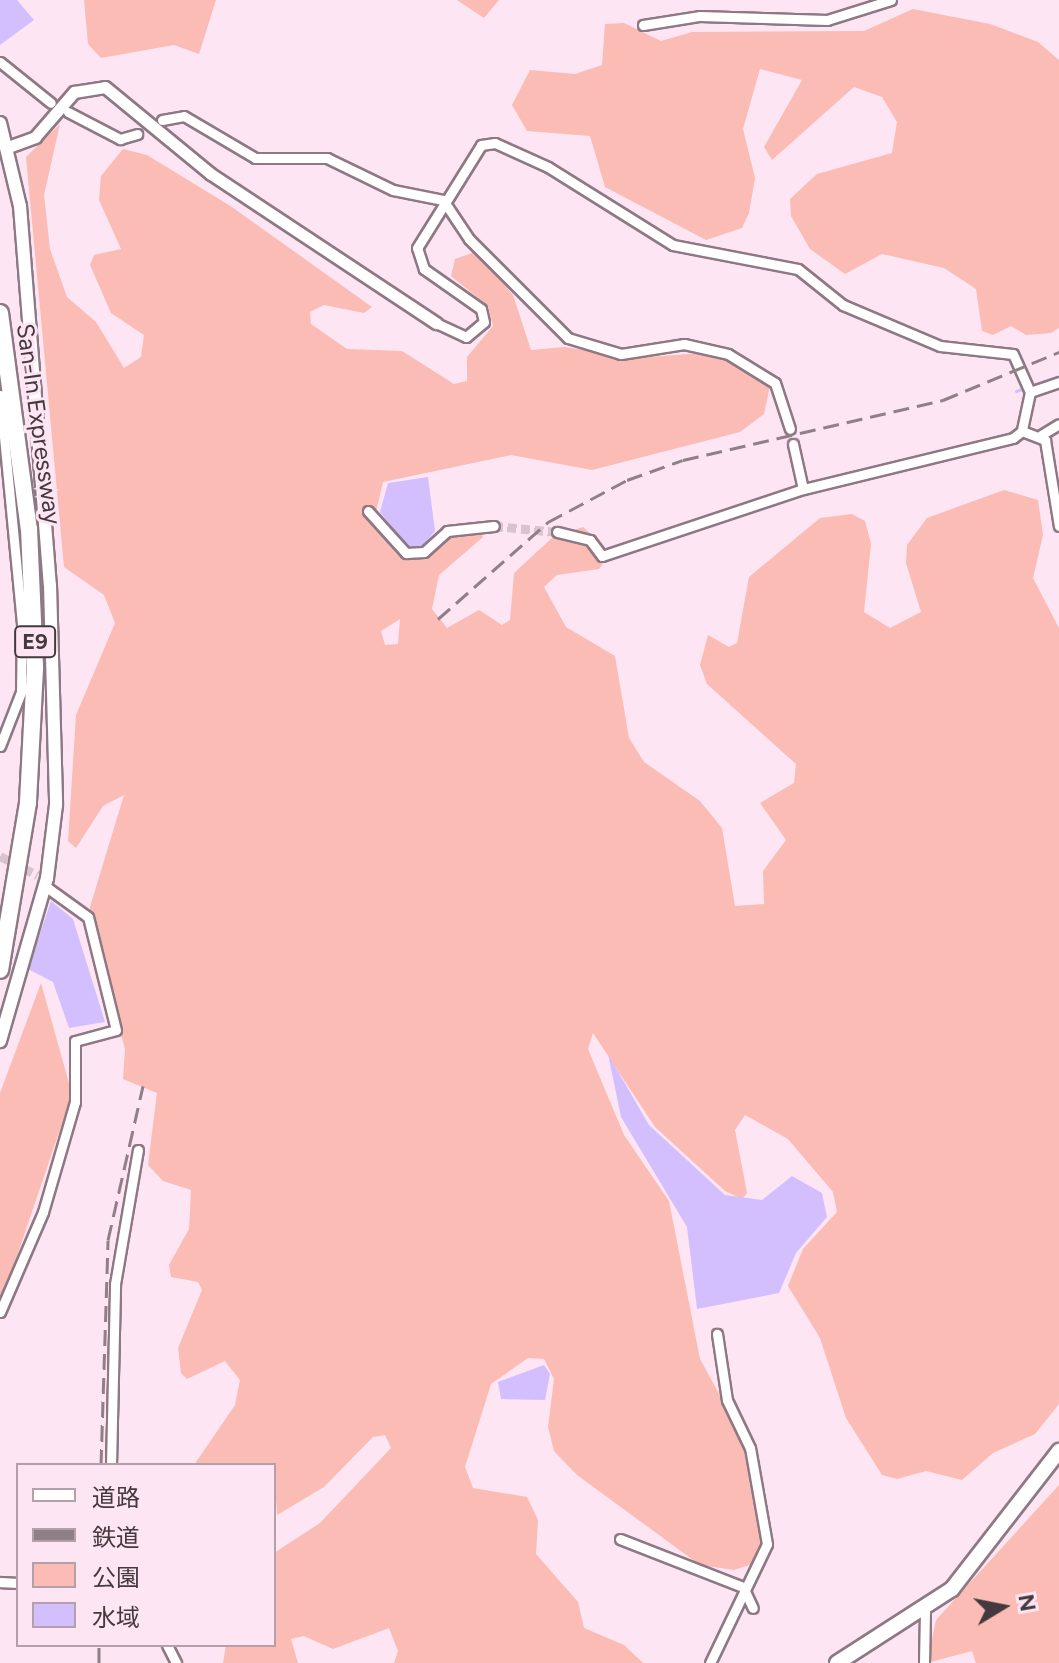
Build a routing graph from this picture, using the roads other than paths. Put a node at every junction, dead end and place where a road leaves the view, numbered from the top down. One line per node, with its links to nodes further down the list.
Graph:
1 (891, 0): 2 (street)
2 (643, 25)
3 (0, 62): 4 (street)
4 (51, 103)
5 (68, 112): 8 (street)
6 (162, 120): 10 (street)
7 (0, 123): 9 (main road)
8 (137, 134)
9 (8, 147): 12 (street); 29 (main road)
10 (450, 204): 12 (street); 14 (street); 17 (street)
11 (0, 313): 30 (highway, San-In Expressway / E9)
12 (436, 323)
13 (1059, 382): 14 (street)
14 (1030, 392): 18 (street)
15 (0, 395): 28 (street)
16 (1059, 424): 19 (street)
17 (790, 429)
18 (1022, 431): 19 (street); 23 (street)
19 (1041, 435): 21 (street)
20 (793, 444): 23 (street)
21 (1046, 475): 22 (street); 26 (street)
22 (1059, 478)
23 (803, 489): 27 (street)
24 (368, 511): 25 (street)
25 (494, 526)
26 (1059, 526)
27 (557, 532)
28 (0, 746)
29 (43, 880): 31 (main road); 33 (street)
30 (0, 970)
31 (0, 1041)
32 (138, 1150): 36 (street)
33 (0, 1312)
34 (717, 1334): 38 (street)
35 (1059, 1451): 40 (highway)
36 (111, 1463)
37 (620, 1539): 38 (street)
38 (743, 1587): 39 (street); 41 (street)
39 (753, 1608)
40 (925, 1611): 42 (highway); 43 (street)
41 (710, 1663)
42 (837, 1663)
43 (924, 1663)

